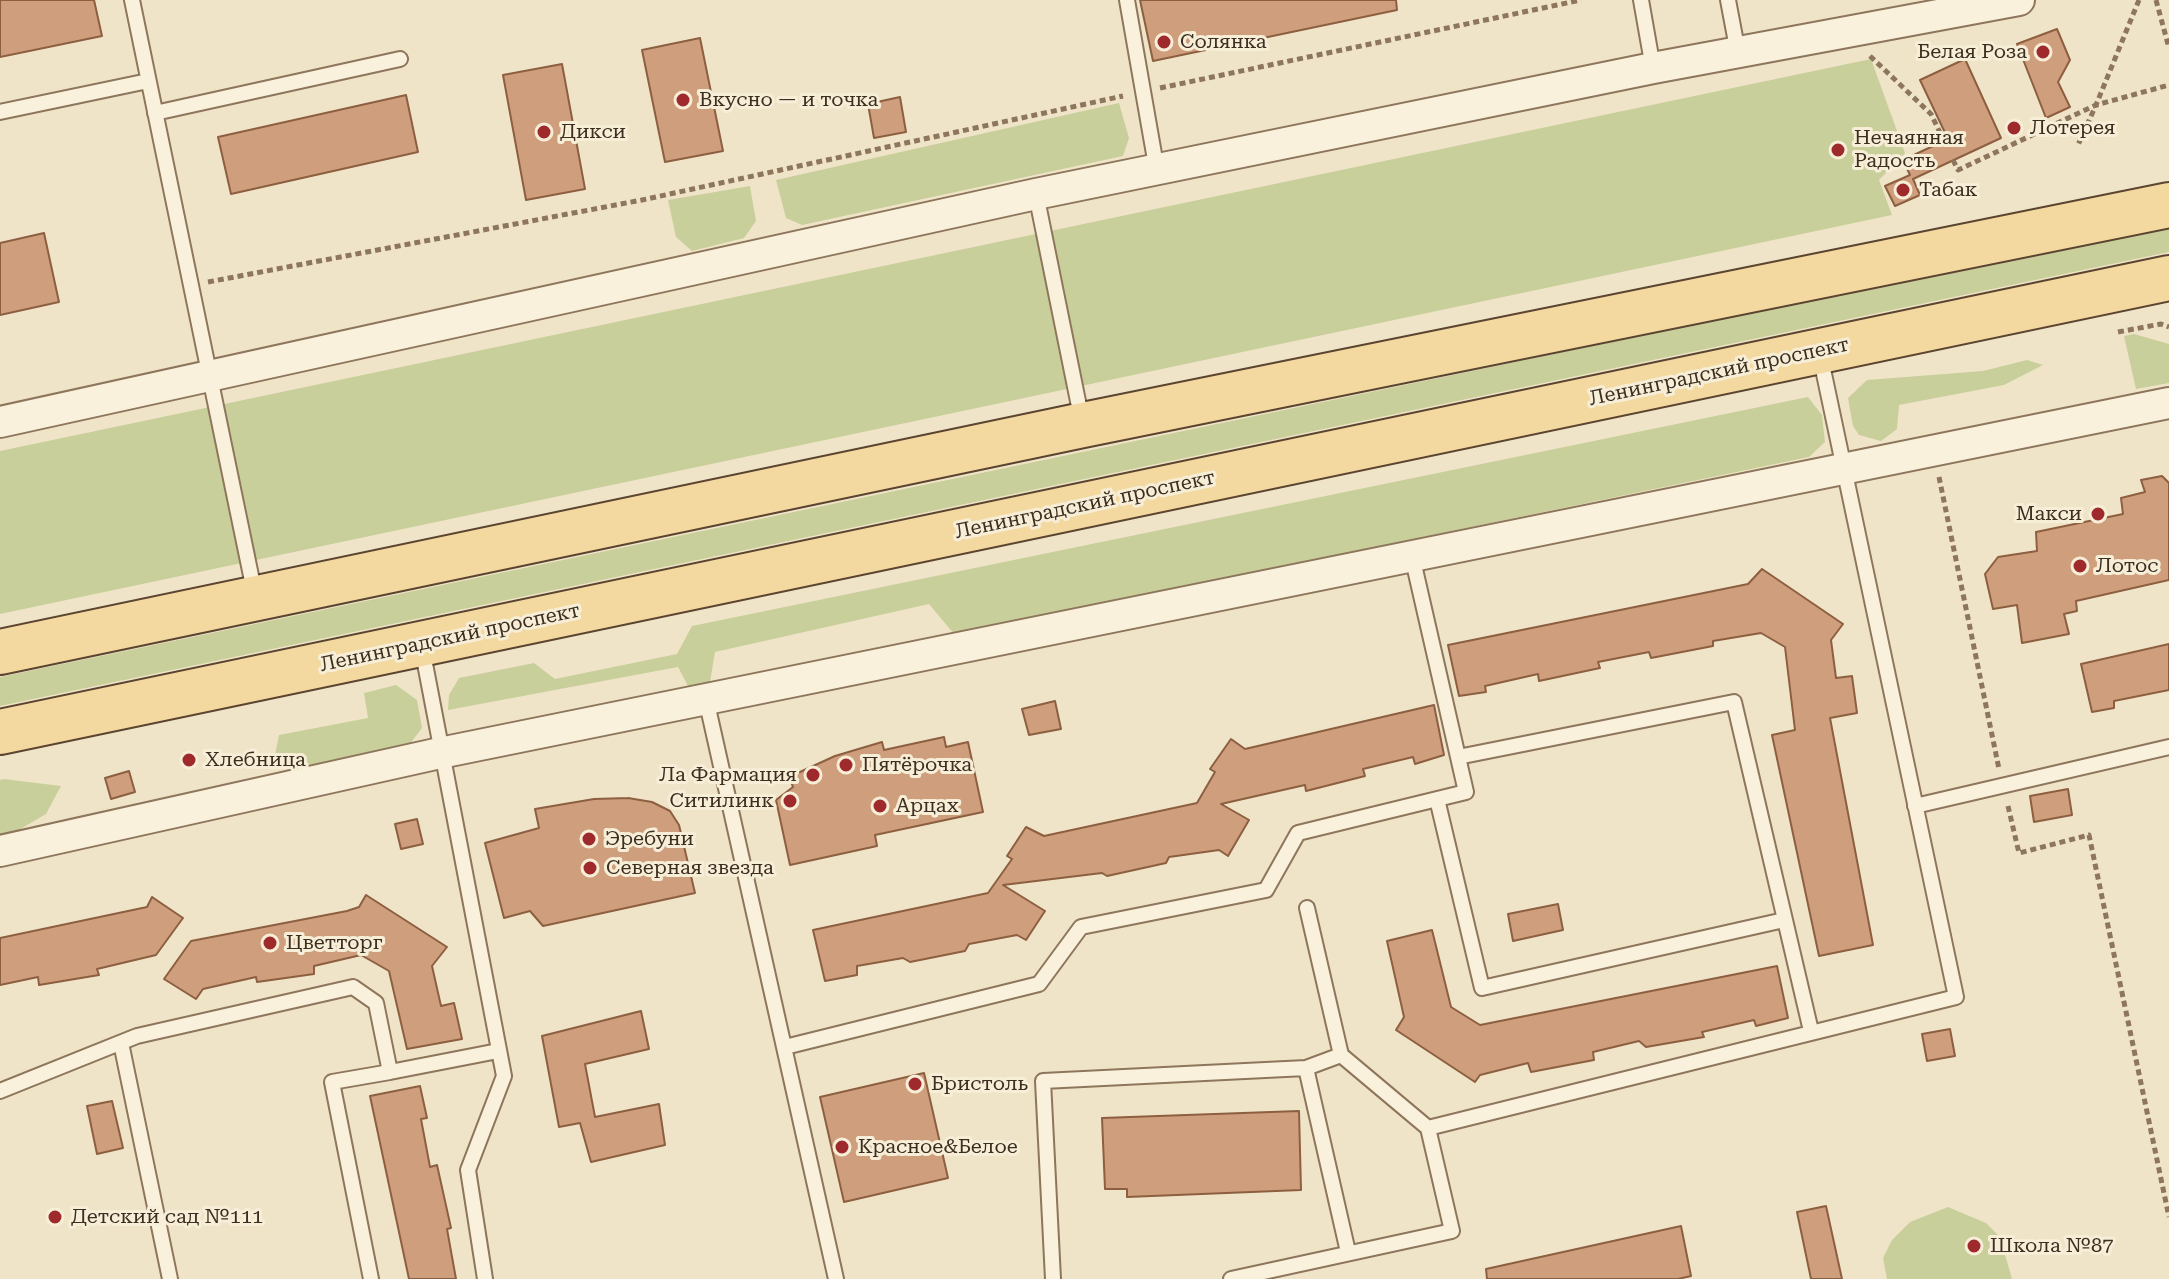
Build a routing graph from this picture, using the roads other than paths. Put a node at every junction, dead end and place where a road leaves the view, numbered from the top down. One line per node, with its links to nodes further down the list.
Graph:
1 (132, 0): 9 (lane)
2 (1127, 0): 12 (lane)
3 (1641, 0): 8 (lane)
4 (1728, 0): 6 (lane)
5 (2019, 0): 6 (street)
6 (1738, 54): 8 (street)
7 (400, 59): 11 (lane)
8 (1653, 68): 12 (street)
9 (148, 81): 10 (lane); 11 (lane)
10 (0, 112)
11 (155, 113): 17 (lane)
12 (1157, 171): 13 (street)
13 (1036, 194): 17 (street); 20 (lane)
14 (2169, 205): 20 (main road)
15 (2169, 278): 16 (main road, Ленинградский проспект)
16 (1819, 351): 21 (lane); 24 (main road, Ленинградский проспект)
17 (210, 376): 19 (street); 23 (lane)
18 (2169, 403): 21 (street)
19 (0, 422)
20 (1083, 425): 23 (main road)
21 (1843, 468): 22 (street); 32 (lane)
22 (1412, 556): 26 (street); 30 (lane)
23 (255, 599): 25 (main road)
24 (422, 644): 27 (main road, Ленинградский проспект); 29 (lane)
25 (0, 652)
26 (706, 699): 29 (street); 38 (lane)
27 (0, 732)
28 (2169, 747): 32 (lane)
29 (440, 753): 33 (street); 39 (lane)
30 (1458, 757): 31 (lane); 35 (lane)
31 (1437, 799): 35 (lane); 38 (lane)
32 (1915, 806): 36 (lane)
33 (0, 851)
34 (1307, 908): 40 (lane)
35 (1784, 920): 36 (lane)
36 (1811, 1031): 44 (lane)
37 (121, 1043): 42 (lane); 43 (lane); 46 (lane)
38 (785, 1047): 49 (lane)
39 (498, 1051): 42 (lane); 48 (lane)
40 (1341, 1055): 41 (lane); 44 (lane)
41 (1306, 1068): 45 (lane); 50 (lane)
42 (390, 1072): 47 (lane)
43 (0, 1091)
44 (1428, 1128): 45 (lane)
45 (1348, 1252): 51 (lane)
46 (170, 1279)
47 (371, 1279)
48 (485, 1279)
49 (836, 1279)
50 (1053, 1279)
51 (1231, 1279)

